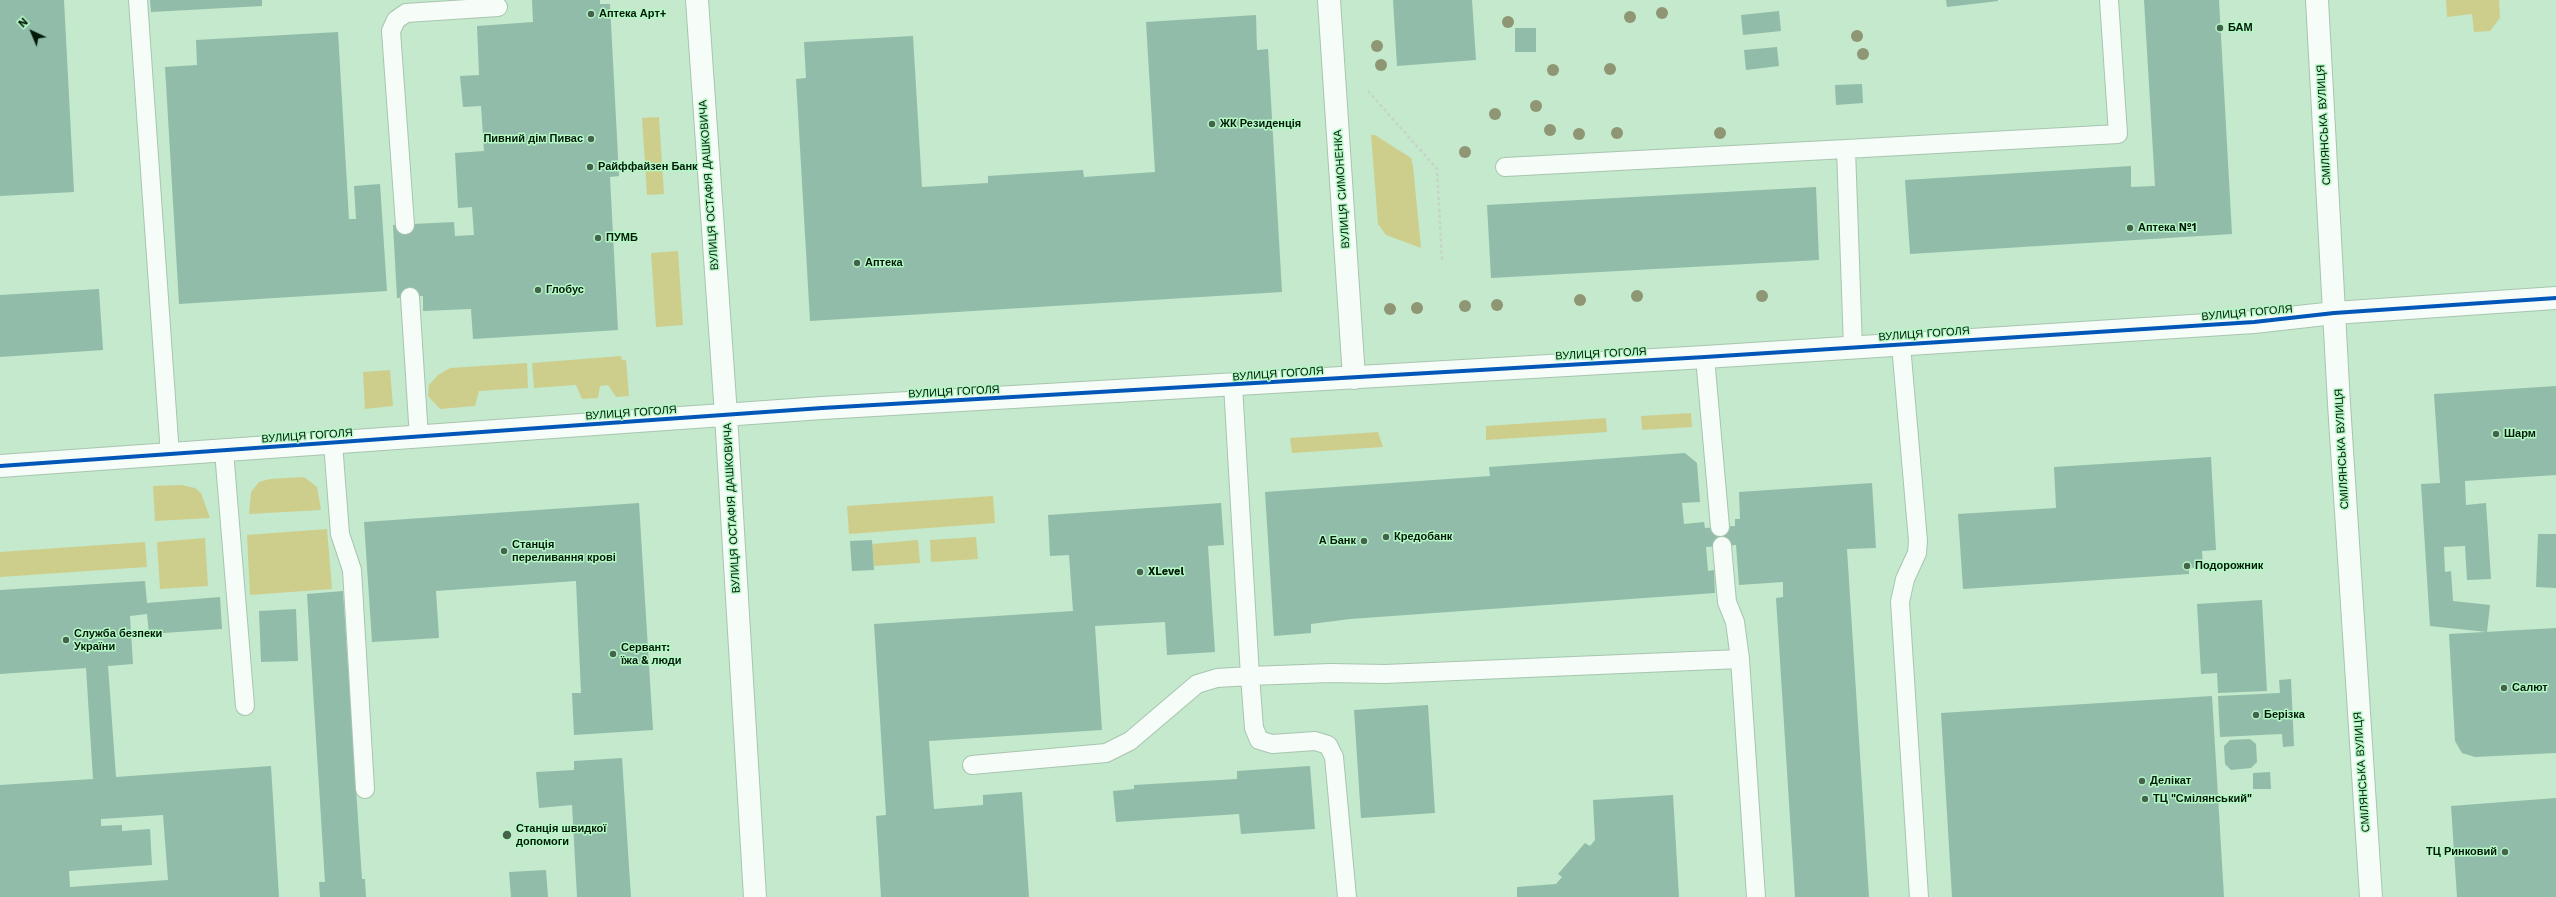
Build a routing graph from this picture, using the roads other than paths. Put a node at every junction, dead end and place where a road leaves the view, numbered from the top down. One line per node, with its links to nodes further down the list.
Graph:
1 (138, 0): 22 (lane)
2 (697, 0): 18 (street, ВУЛИЦЯ ОСТАФІЯ ДАШКОВИЧА)
3 (1329, 0): 16 (street, ВУЛИЦЯ СИМОНЕНКА)
4 (2109, 0): 7 (lane)
5 (2317, 0): 12 (street, СМІЛЯНСЬКА ВУЛИЦЯ)
6 (498, 7): 9 (lane)
7 (1846, 149): 8 (lane); 14 (lane)
8 (1505, 167)
9 (405, 225)
10 (410, 297): 19 (lane)
11 (2556, 298): 12 (street, ВУЛИЦЯ ГОГОЛЯ)
12 (2334, 313): 13 (street, ВУЛИЦЯ ГОГОЛЯ); 35 (street, СМІЛЯНСЬКА ВУЛИЦЯ)
13 (1901, 344): 14 (street, ВУЛИЦЯ ГОГОЛЯ); 34 (lane)
14 (1853, 348): 15 (street, ВУЛИЦЯ ГОГОЛЯ)
15 (1705, 357): 16 (street, ВУЛИЦЯ ГОГОЛЯ); 24 (lane)
16 (1354, 378): 17 (street, ВУЛИЦЯ ГОГОЛЯ)
17 (1233, 385): 18 (street, ВУЛИЦЯ ГОГОЛЯ); 27 (lane)
18 (726, 415): 19 (street, ВУЛИЦЯ ГОГОЛЯ); 31 (street, ВУЛИЦЯ ОСТАФІЯ ДАШКОВИЧА)
19 (419, 438): 20 (street, ВУЛИЦЯ ГОГОЛЯ)
20 (333, 443): 21 (street, ВУЛИЦЯ ГОГОЛЯ); 30 (lane)
21 (224, 451): 22 (street, ВУЛИЦЯ ГОГОЛЯ); 28 (lane)
22 (170, 455): 23 (street, ВУЛИЦЯ ГОГОЛЯ)
23 (0, 466)
24 (1720, 527)
25 (1722, 546): 26 (lane)
26 (1740, 659): 27 (lane); 33 (lane)
27 (1250, 676): 29 (lane); 32 (lane)
28 (245, 706)
29 (972, 765)
30 (365, 789)
31 (756, 897)
32 (1347, 897)
33 (1756, 897)
34 (1919, 897)
35 (2371, 897)

